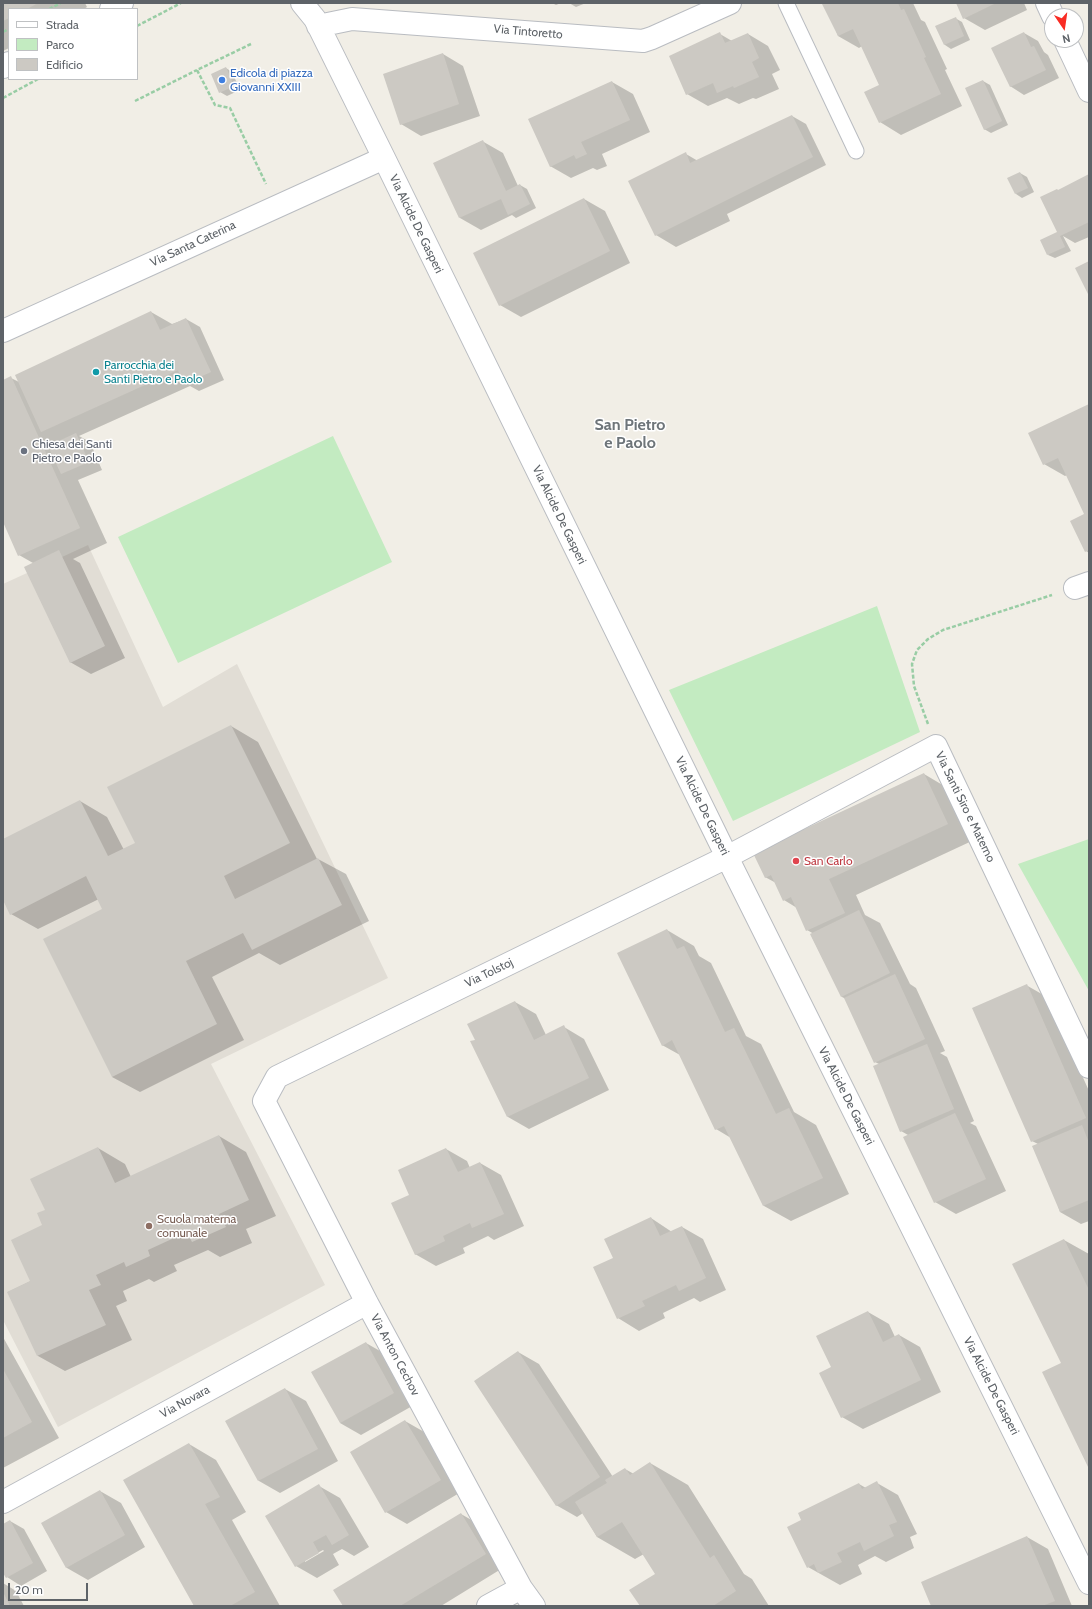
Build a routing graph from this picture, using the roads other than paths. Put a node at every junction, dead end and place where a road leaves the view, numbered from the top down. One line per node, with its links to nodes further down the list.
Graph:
1 (122, 3): 4 (street)
2 (730, 3): 5 (street, Via Tintoretto)
3 (786, 3): 8 (lane)
4 (112, 8)
5 (311, 13): 9 (street, Via Alcide De Gasperi)
6 (1069, 48): 7 (street)
7 (1089, 91)
8 (856, 151)
9 (384, 158): 10 (street, Via Santa Caterina); 11 (street, Via Alcide De Gasperi)
10 (3, 331)
11 (727, 857): 12 (street, Via Santi Siro e Materno); 13 (street, Via Tolstoj); 16 (street, Via Alcide De Gasperi)
12 (1088, 1061)
13 (264, 1101): 14 (street, Via Anton Cechov)
14 (367, 1303): 15 (street, Via Novara); 17 (street, Via Anton Cechov)
15 (3, 1502)
16 (1089, 1583)
17 (520, 1588): 18 (street); 19 (street, Via Anton Cechov)
18 (488, 1606)
19 (534, 1606)

